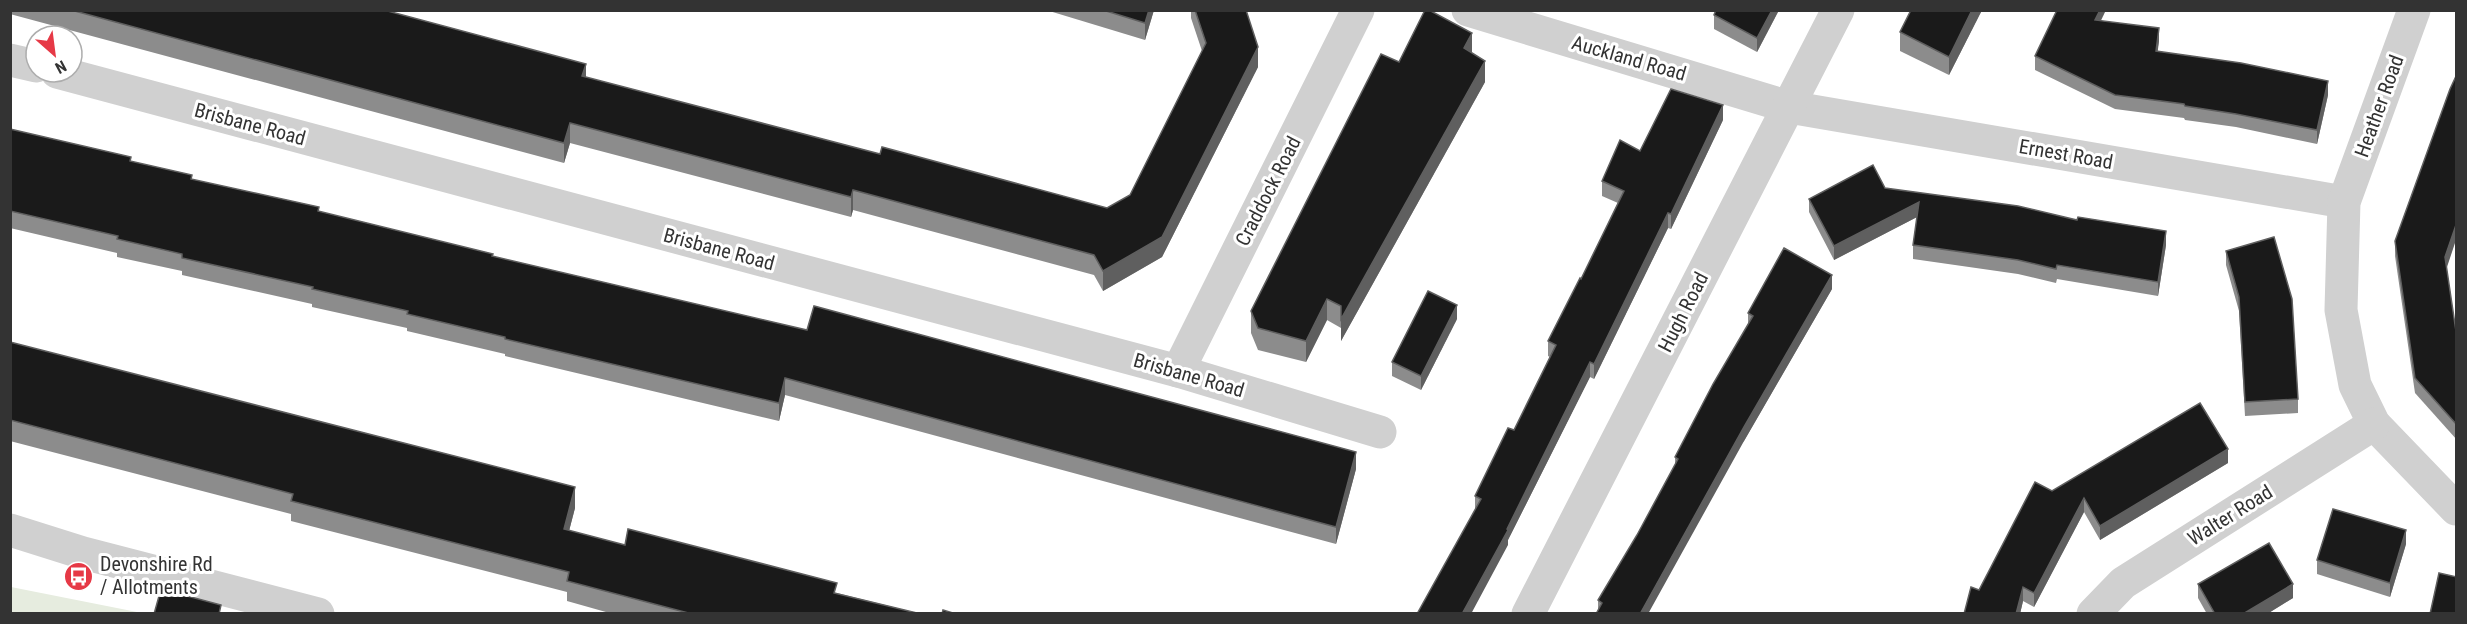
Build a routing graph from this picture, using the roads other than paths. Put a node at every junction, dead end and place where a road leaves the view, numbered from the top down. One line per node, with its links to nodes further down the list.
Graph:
1 (1358, 10): 8 (street, Craddock Road)
2 (1838, 10): 6 (street, Hugh Road)
3 (2414, 10): 7 (street, Heather Road)
4 (1480, 12): 6 (street, Auckland Road)
5 (84, 79): 8 (street, Brisbane Road)
6 (1789, 107): 7 (street, Ernest Road); 14 (street, Hugh Road)
7 (2344, 202): 9 (street, Heather Road)
8 (1178, 371): 10 (street, Brisbane Road)
9 (2374, 424): 11 (street, Heather Road); 15 (street, Walter Road)
10 (1380, 432)
11 (2457, 508)
12 (10, 530): 13 (street)
13 (318, 614)
14 (1528, 614)
15 (2093, 614)

